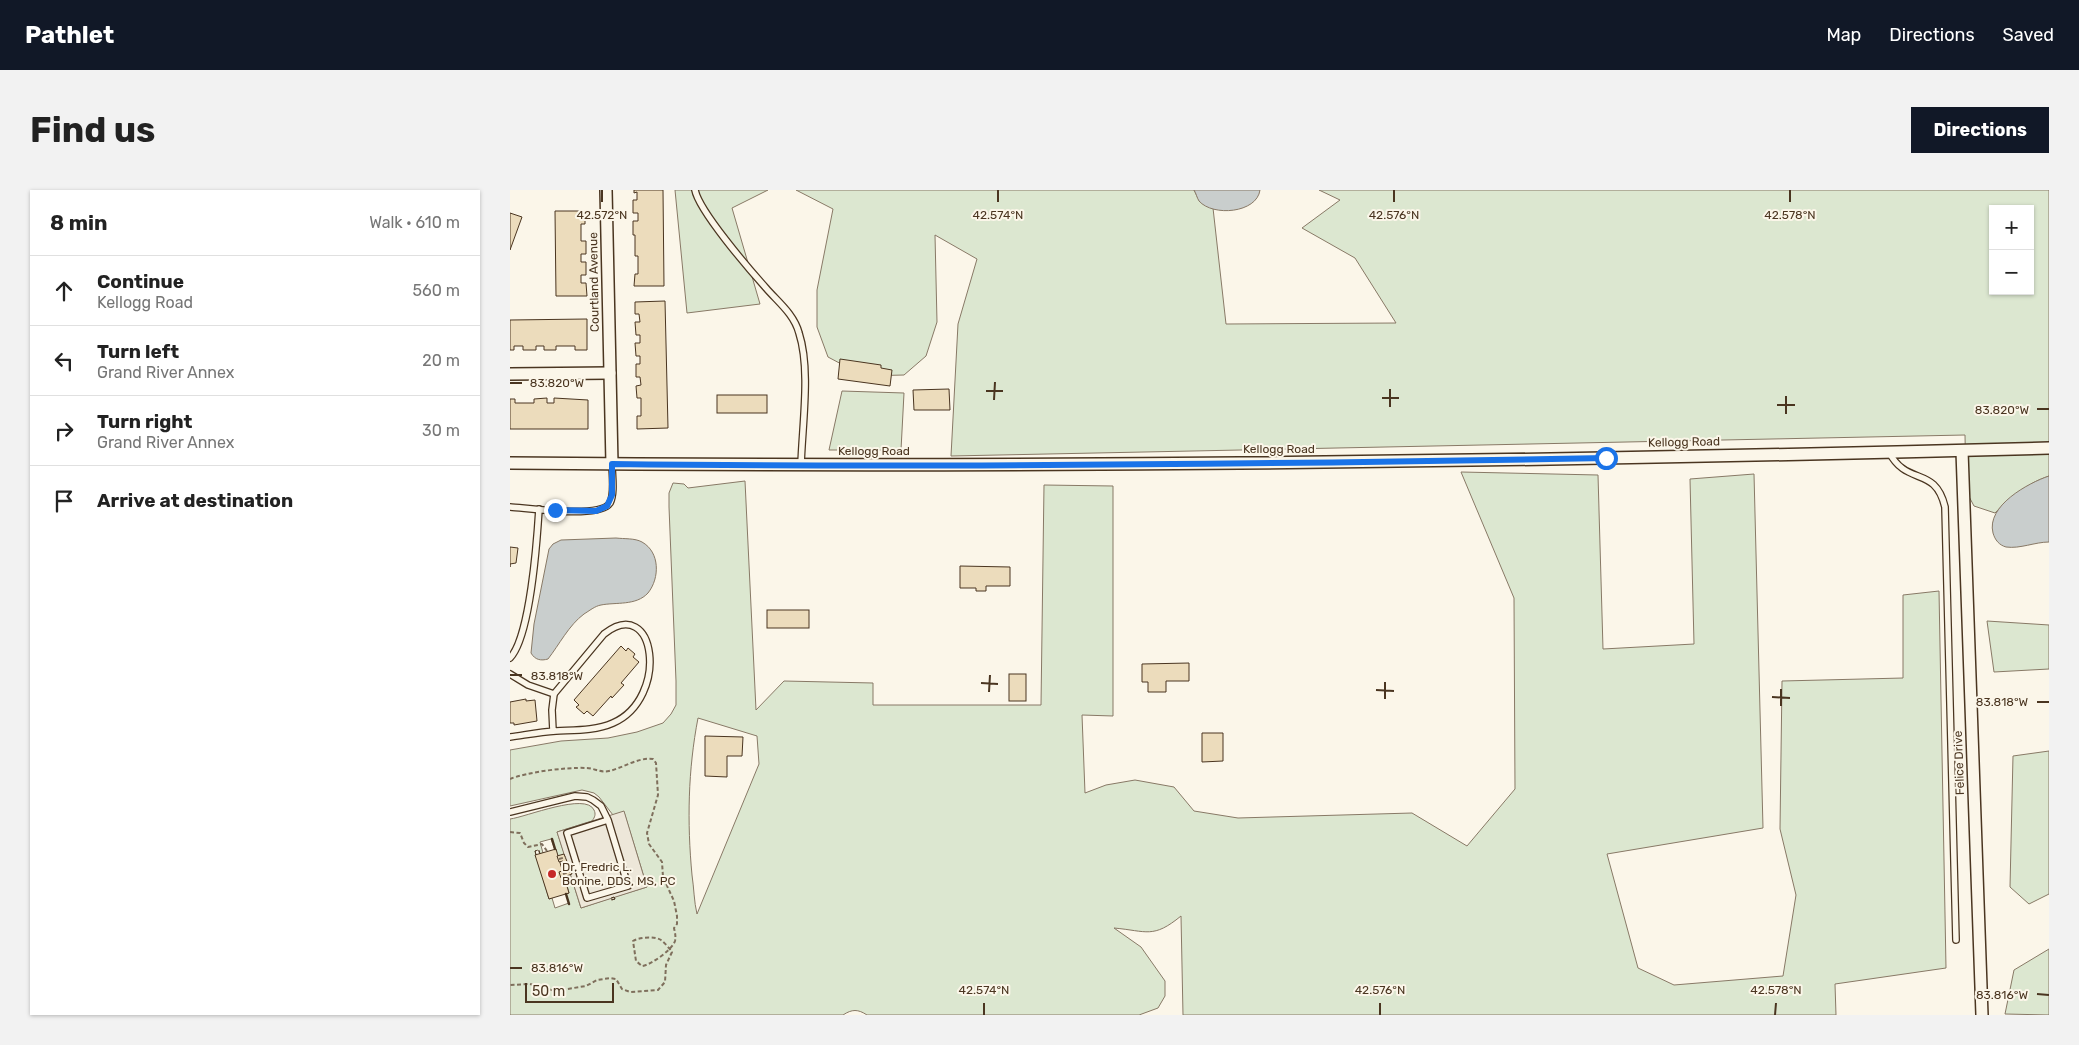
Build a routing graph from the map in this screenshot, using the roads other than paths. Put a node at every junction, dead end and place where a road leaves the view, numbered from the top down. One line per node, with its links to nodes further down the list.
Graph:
1 (606, 190): 3 (street, Courtland Avenue)
2 (695, 190): 10 (lane)
3 (610, 373): 4 (street); 9 (street, Courtland Avenue)
4 (510, 374)
5 (2049, 448): 6 (street, Kellogg Road)
6 (1962, 451): 7 (street, Kellogg Road); 21 (street, Felice Drive)
7 (1890, 452): 10 (street, Kellogg Road); 20 (lane)
8 (510, 463): 9 (street, Kellogg Road)
9 (612, 464): 10 (street, Kellogg Road); 12 (lane)
10 (801, 466)
11 (510, 507): 12 (lane)
12 (539, 509): 13 (lane)
13 (510, 658)
14 (510, 674): 15 (lane)
15 (554, 694): 16 (lane); 16 (lane)
16 (554, 731): 17 (lane)
17 (510, 737)
18 (510, 812): 19 (lane)
19 (608, 820): 19 (lane)
20 (1956, 940)
21 (1982, 1015)

